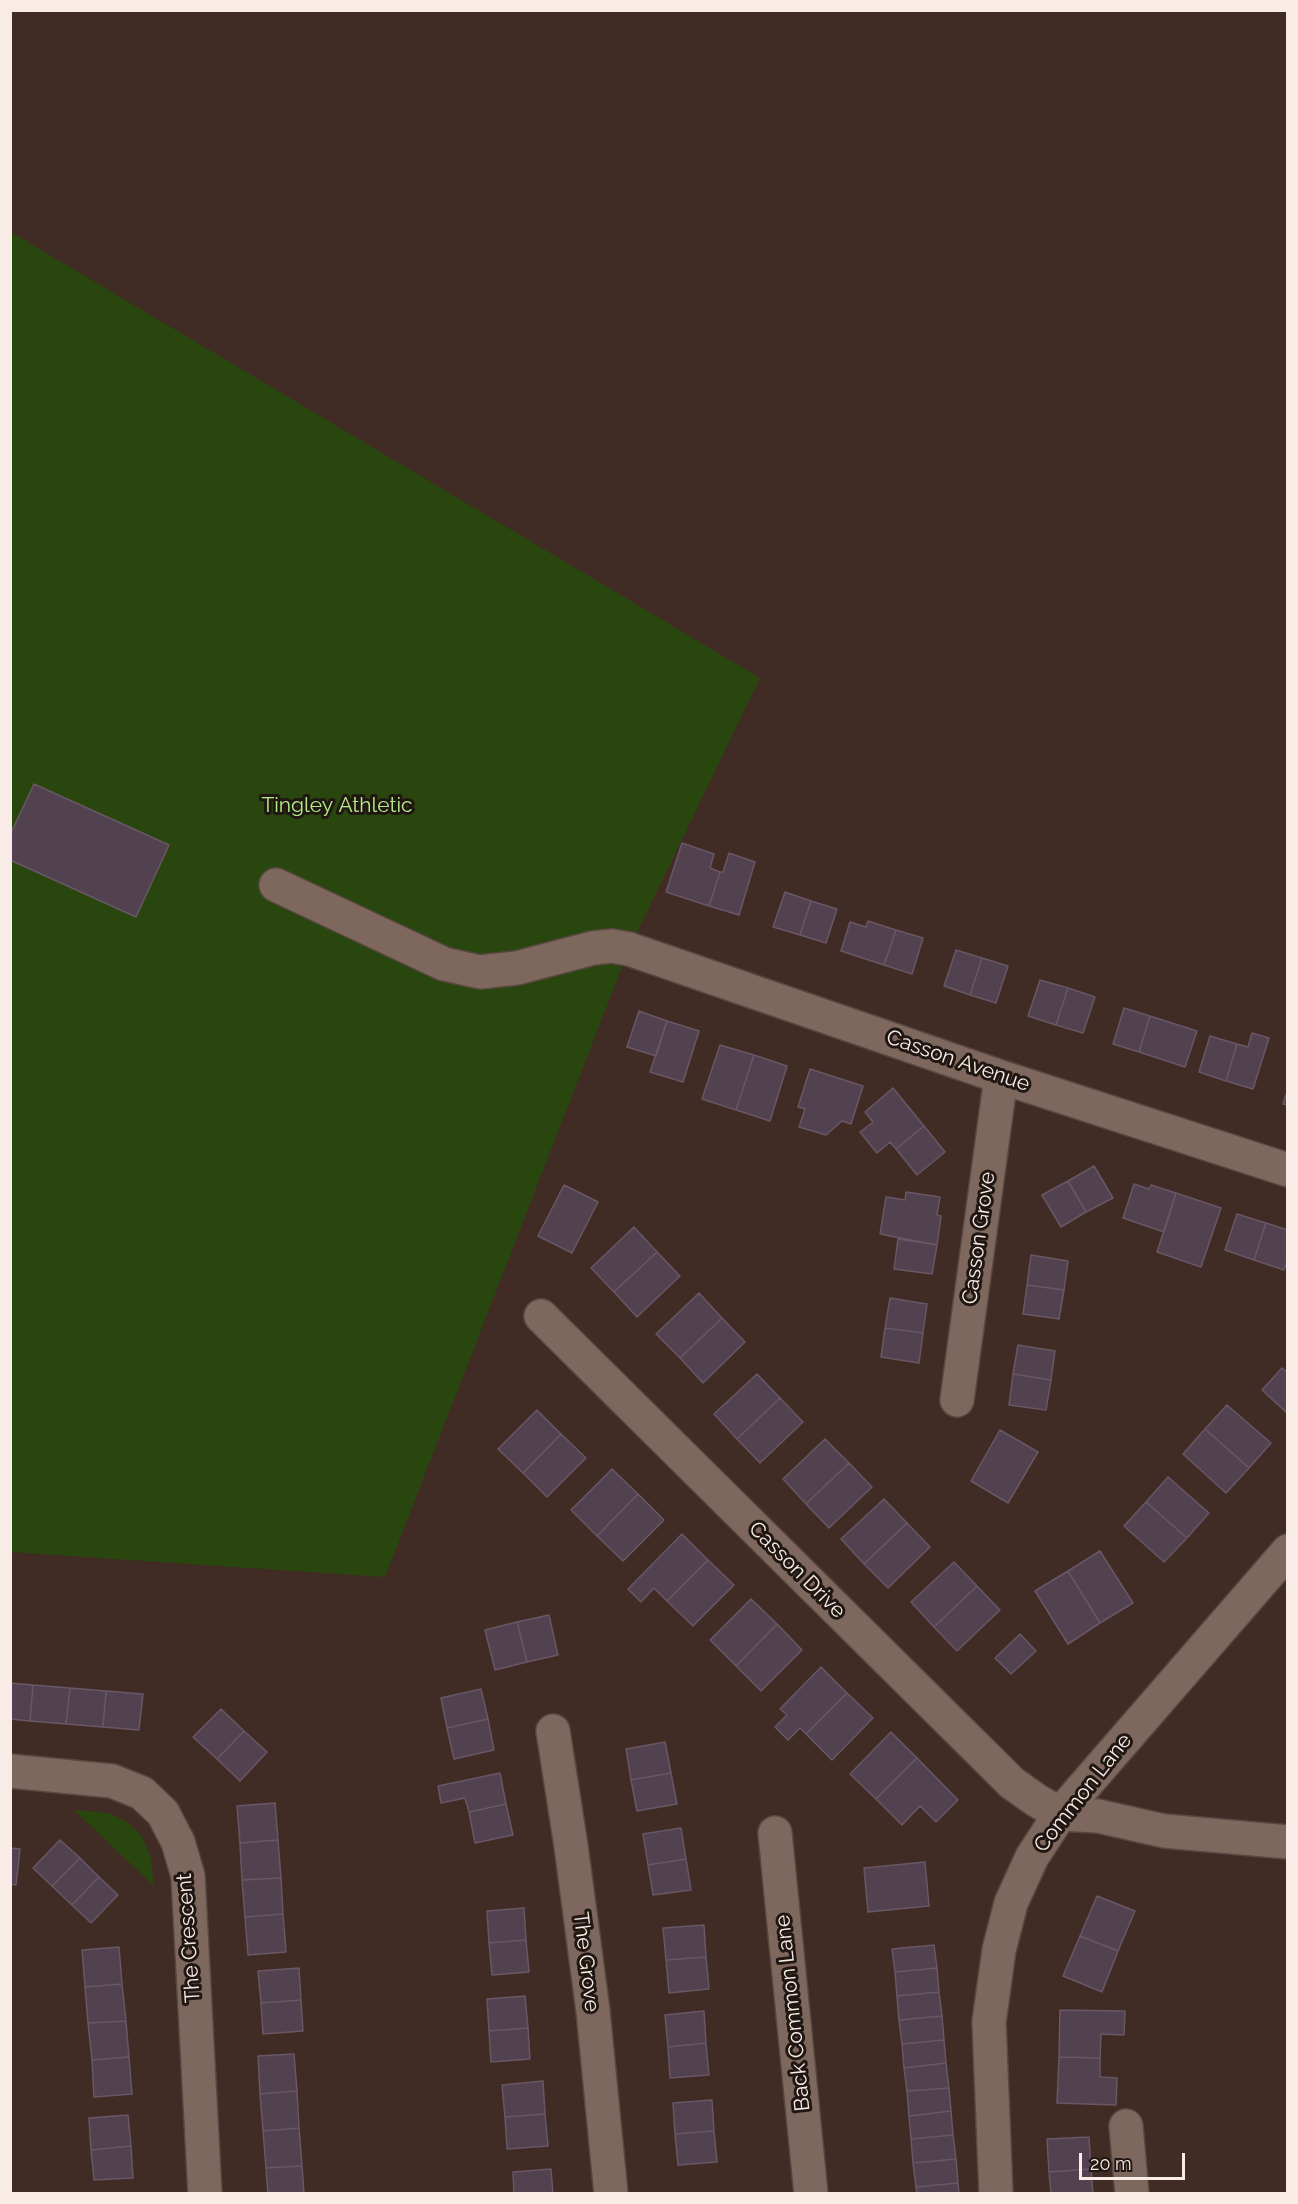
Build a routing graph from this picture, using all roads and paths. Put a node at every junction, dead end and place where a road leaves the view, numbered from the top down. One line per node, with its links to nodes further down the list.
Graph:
1 (276, 885): 2 (street, Casson Avenue)
2 (1001, 1077): 3 (street, Casson Avenue); 5 (street, Casson Grove)
3 (1287, 1170)
4 (541, 1316): 9 (street, Casson Drive)
5 (957, 1400)
6 (1287, 1551): 9 (street, Common Lane)
7 (553, 1731): 14 (street, The Grove)
8 (10, 1771): 13 (street, The Crescent)
9 (1060, 1814): 11 (street); 16 (street, Common Lane)
10 (775, 1833): 15 (street, Back Common Lane)
11 (1287, 1842)
12 (1126, 2126): 17 (street)
13 (205, 2193)
14 (611, 2193)
15 (811, 2193)
16 (996, 2193)
17 (1132, 2193)

